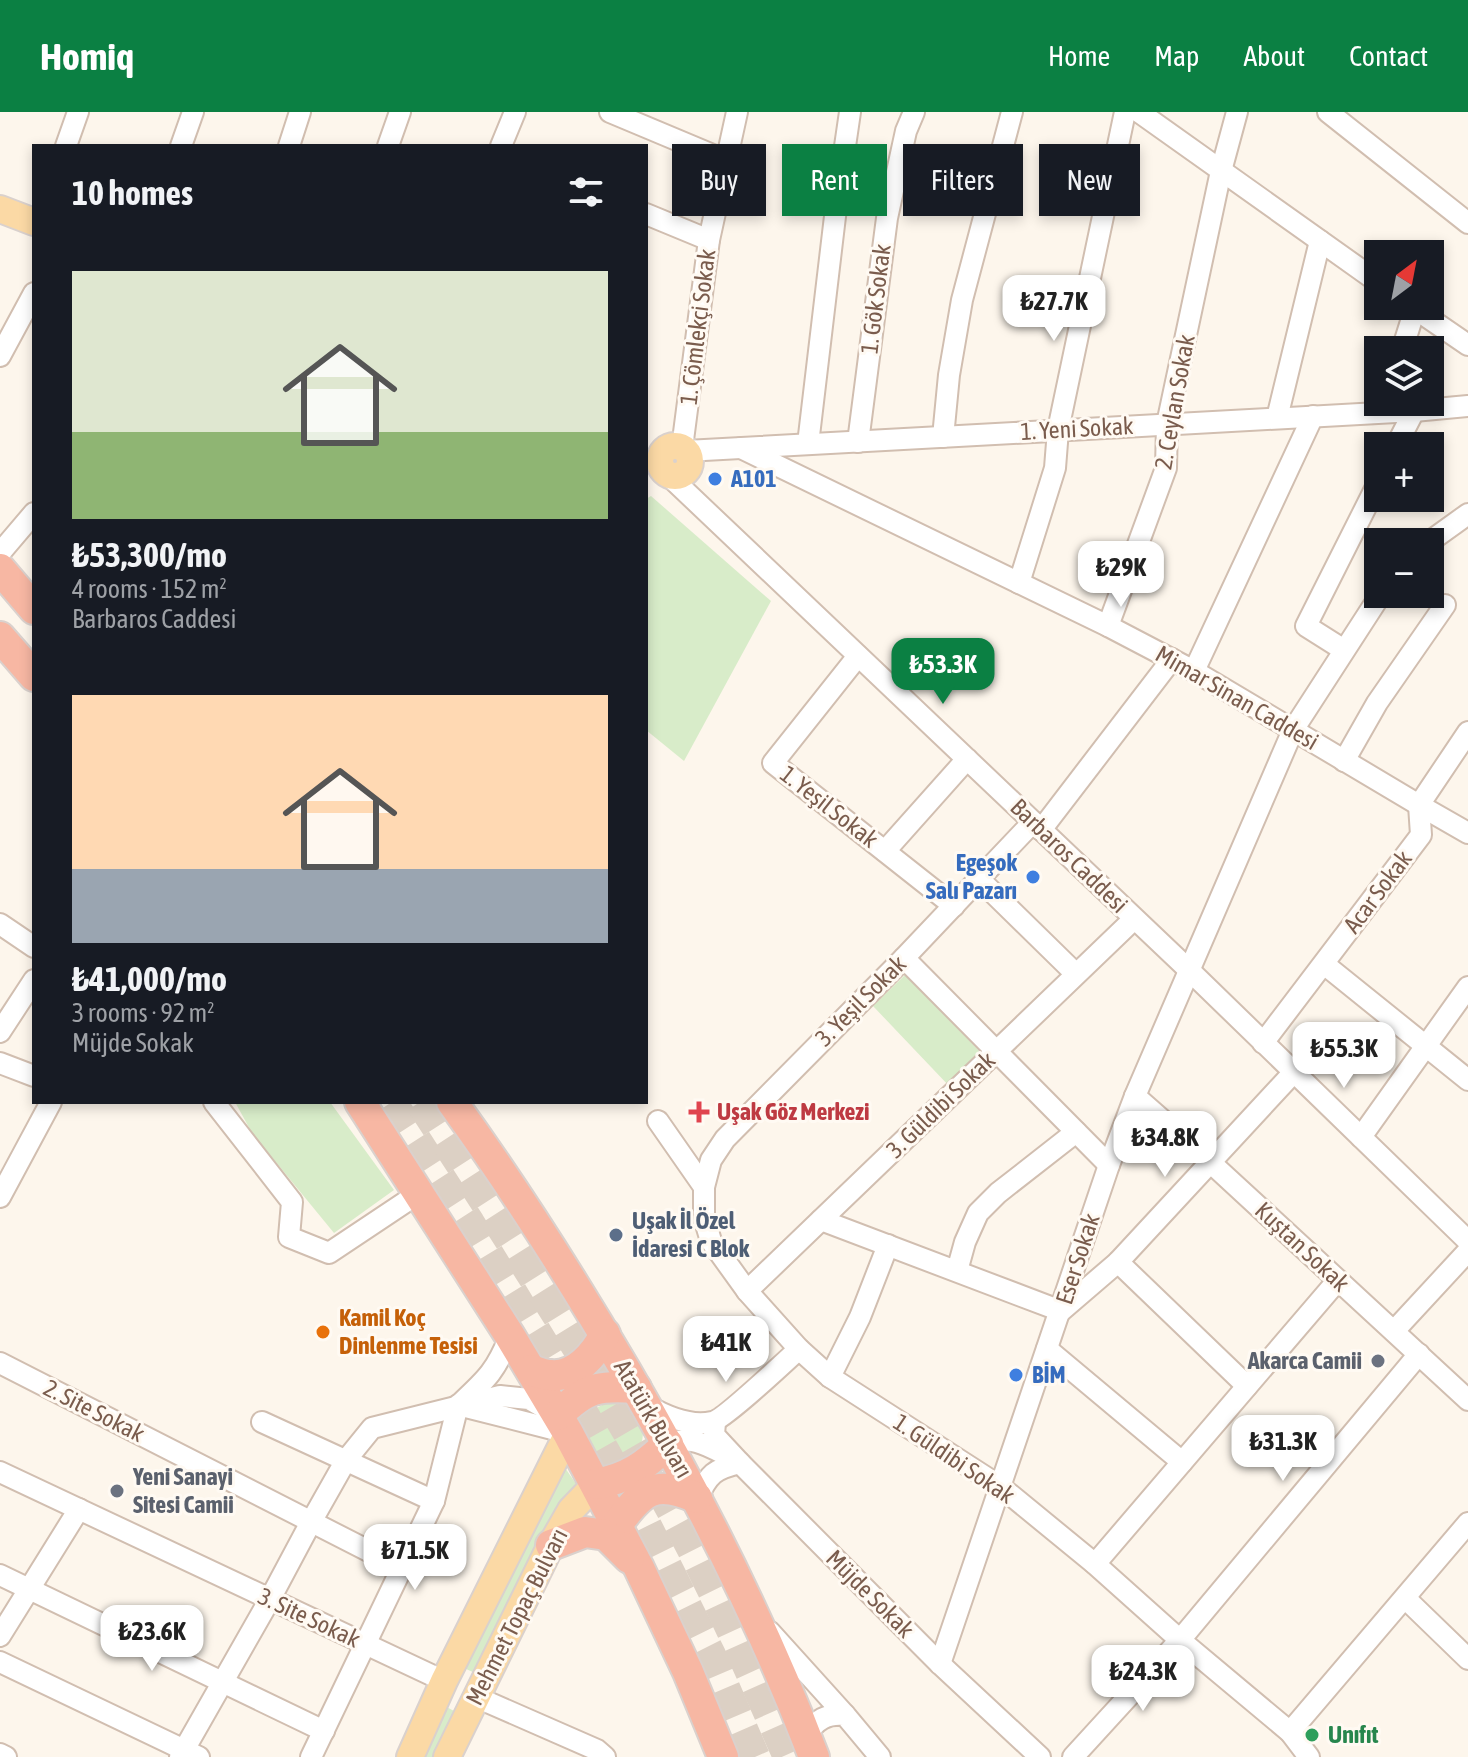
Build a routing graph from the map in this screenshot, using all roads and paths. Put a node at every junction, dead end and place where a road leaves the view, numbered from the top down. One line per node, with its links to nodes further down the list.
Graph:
1 (78, 112): 15 (street)
2 (193, 112): 16 (street)
3 (300, 112): 17 (street)
4 (400, 112): 18 (street)
5 (515, 112): 19 (street)
6 (610, 112): 20 (street)
7 (737, 112): 21 (street, 1. Çömlekçi Sokak)
8 (850, 112): 44 (street)
9 (914, 112): 43 (street, 1. Gök Sokak)
10 (1012, 112): 42 (street)
11 (1125, 112): 41 (street)
12 (1139, 112): 22 (street)
13 (1237, 112): 22 (street, 2. Ceylan Sokak)
14 (1328, 112): 27 (street)
15 (67, 144)
16 (182, 144)
17 (290, 144)
18 (389, 144)
19 (502, 144)
20 (686, 144)
21 (730, 144)
22 (1221, 171): 29 (street); 40 (street, 2. Ceylan Sokak)
23 (0, 209): 26 (main road)
24 (648, 215): 28 (street)
25 (714, 216): 28 (street, 1. Çömlekçi Sokak)
26 (32, 221)
27 (1468, 223)
28 (709, 240): 46 (street, 1. Çömlekçi Sokak)
29 (1320, 241): 30 (street); 39 (street)
30 (1364, 272)
31 (32, 297): 34 (street)
32 (1431, 320): 33 (street)
33 (1468, 345)
34 (0, 356)
35 (1468, 406): 36 (street, 1. Yeni Sokak)
36 (1444, 408)
37 (1364, 410): 38 (street, 1. Yeni Sokak)
38 (1313, 416): 39 (street, 1. Yeni Sokak); 62 (street)
39 (1277, 418): 40 (street, 1. Yeni Sokak)
40 (1167, 424): 41 (street, 1. Yeni Sokak); 57 (street, 2. Ceylan Sokak)
41 (1058, 430): 42 (street, 1. Yeni Sokak); 53 (street)
42 (943, 437): 43 (street, 1. Yeni Sokak)
43 (858, 442): 44 (street, 1. Yeni Sokak)
44 (808, 444): 45 (street, 1. Yeni Sokak)
45 (741, 448): 46 (street, 1. Yeni Sokak); 53 (street, Mimar Sinan Caddesi)
46 (665, 456): 60 (street, Barbaros Caddesi)
47 (1364, 511): 59 (street)
48 (1468, 514): 50 (street)
49 (32, 515): 51 (street)
50 (1444, 531)
51 (0, 553)
52 (0, 569): 55 (highway)
53 (1019, 583): 57 (street, Mimar Sinan Caddesi)
54 (1445, 605): 67 (street)
55 (32, 607)
56 (1372, 608): 59 (street, Eser Sokak)
57 (1108, 626): 61 (street, Mimar Sinan Caddesi)
58 (0, 637): 63 (highway)
59 (1344, 650): 64 (street, Eser Sokak)
60 (858, 656): 66 (street, Barbaros Caddesi); 71 (street, 1. Yeşil Sokak)
61 (1172, 659): 62 (street, Mimar Sinan Caddesi); 69 (street, 3. Yeşil Sokak)
62 (1194, 671): 64 (street, Mimar Sinan Caddesi)
63 (32, 674)
64 (1293, 730): 67 (street, Mimar Sinan Caddesi); 79 (street, Eser Sokak)
65 (1468, 732): 68 (street, Acar Sokak)
66 (967, 759): 69 (street, Barbaros Caddesi); 71 (street)
67 (1344, 761): 68 (street, Mimar Sinan Caddesi)
68 (1419, 805): 70 (street, Mimar Sinan Caddesi); 78 (street, Acar Sokak)
69 (1037, 826): 72 (street, 3. Yeşil Sokak); 74 (street, Barbaros Caddesi)
70 (1468, 833)
71 (885, 851): 73 (street, 1. Yeşil Sokak)
72 (979, 879): 73 (street, 3. Yeşil Sokak); 80 (street)
73 (954, 906): 77 (street, 3. Yeşil Sokak)
74 (1134, 919): 79 (street, Barbaros Caddesi); 80 (street, 3. Güldibi Sokak)
75 (0, 924): 76 (street)
76 (32, 946)
77 (904, 958): 86 (street); 101 (street, 3. Yeşil Sokak)
78 (1324, 964): 84 (street, Acar Sokak); 85 (street)
79 (1189, 970): 84 (street, Barbaros Caddesi); 91 (street, Eser Sokak)
80 (1076, 974): 86 (street, 3. Güldibi Sokak)
81 (32, 983): 83 (street)
82 (1468, 987): 85 (street)
83 (0, 1032)
84 (1263, 1043): 88 (street, Barbaros Caddesi)
85 (1426, 1046): 90 (street); 98 (street)
86 (996, 1051): 97 (street); 104 (street, 3. Güldibi Sokak)
87 (0, 1063): 89 (street)
88 (1294, 1072): 98 (street, Barbaros Caddesi); 99 (street)
89 (32, 1075)
90 (1468, 1080)
91 (1135, 1096): 99 (street, Kuştan Sokak); 100 (street, Eser Sokak)
92 (50, 1104): 102 (street)
93 (216, 1104): 103 (street)
94 (361, 1104): 103 (highway)
95 (453, 1104): 114 (highway, Atatürk Bulvarı)
96 (658, 1121): 101 (street)
97 (1076, 1132): 100 (street); 109 (street)
98 (1361, 1137): 105 (street, Barbaros Caddesi)
99 (1210, 1162): 108 (street); 110 (street, Kuştan Sokak)
100 (1109, 1165): 112 (street, Eser Sokak)
101 (704, 1187): 111 (street, 1. Güldibi Sokak)
102 (1, 1192)
103 (419, 1193): 115 (highway)
104 (821, 1220): 106 (street); 111 (street, 3. Güldibi Sokak)
105 (1468, 1241)
106 (888, 1245): 109 (street); 121 (street)
107 (1468, 1251): 113 (street)
108 (1118, 1262): 112 (street); 122 (street)
109 (957, 1271): 112 (street)
110 (1338, 1280): 113 (street, Kuştan Sokak); 122 (street)
111 (747, 1291): 116 (street, 1. Güldibi Sokak)
112 (1061, 1311): 117 (street, Eser Sokak)
113 (1394, 1331): 118 (street, Kuştan Sokak)
114 (605, 1334): 120 (highway); 123 (highway, Atatürk Bulvarı)
115 (510, 1336): 120 (highway); 125 (street)
116 (799, 1349): 121 (street, 1. Güldibi Sokak); 127 (street)
117 (1047, 1349): 131 (street); 135 (street, Eser Sokak)
118 (1419, 1354): 124 (street, Kuştan Sokak); 152 (street)
119 (0, 1363): 139 (street, 2. Site Sokak)
120 (531, 1370): 128 (highway)
121 (830, 1377): 135 (street, 1. Güldibi Sokak)
122 (1247, 1386): 131 (street)
123 (641, 1396): 127 (street); 128 (highway); 129 (highway, Atatürk Bulvarı)
124 (1468, 1400)
125 (458, 1405): 128 (street); 130 (street); 137 (street)
126 (262, 1422): 130 (street)
127 (715, 1422): 132 (street, Müjde Sokak)
128 (563, 1424): 134 (highway); 157 (main road, Mehmet Topaç Bulvarı)
129 (668, 1444): 132 (street); 134 (highway); 136 (highway, Atatürk Bulvarı)
130 (346, 1460): 137 (street); 139 (street)
131 (1182, 1462): 143 (street)
132 (740, 1463): 136 (street); 156 (street, Müjde Sokak)
133 (0, 1472): 138 (street, 3. Site Sokak)
134 (596, 1484): 141 (highway); 142 (main road, Mehmet Topaç Bulvarı)
135 (1001, 1487): 143 (street, 1. Güldibi Sokak); 156 (street, Eser Sokak)
136 (697, 1498): 141 (highway); 150 (highway, Atatürk Bulvarı)
137 (434, 1501): 144 (street)
138 (79, 1509): 147 (street); 149 (street, 3. Site Sokak)
139 (311, 1522): 144 (street, 2. Site Sokak); 149 (street)
140 (1468, 1523): 148 (street)
141 (617, 1525): 145 (highway)
142 (551, 1545): 145 (highway); 159 (main road, Mehmet Topaç Bulvarı)
143 (1095, 1564): 152 (street, 1. Güldibi Sokak)
144 (402, 1568): 153 (street)
145 (639, 1568): 171 (highway)
146 (0, 1575): 147 (street)
147 (28, 1589): 151 (street); 158 (street)
148 (1405, 1598): 154 (street); 162 (street)
149 (270, 1599): 153 (street, 3. Site Sokak); 158 (street)
150 (756, 1616): 160 (street); 163 (highway, Atatürk Bulvarı)
151 (0, 1636)
152 (1180, 1640): 162 (street, 1. Güldibi Sokak); 174 (street)
153 (365, 1644): 157 (street, 3. Site Sokak); 161 (street)
154 (1468, 1659)
155 (0, 1662): 165 (street)
156 (940, 1664): 173 (street, Müjde Sokak)
157 (444, 1681): 159 (main road); 168 (main road, Mehmet Topaç Bulvarı)
158 (223, 1683): 161 (street); 165 (street)
159 (476, 1697): 169 (main road, Mehmet Topaç Bulvarı); 170 (street)
160 (845, 1715): 163 (street); 172 (street)
161 (324, 1731): 167 (street)
162 (1290, 1732): 175 (street, 1. Güldibi Sokak)
163 (810, 1746)
164 (0, 1754): 166 (street)
165 (188, 1755)
166 (6, 1757)
167 (311, 1757)
168 (410, 1757)
169 (447, 1757)
170 (605, 1757)
171 (723, 1757)
172 (880, 1757)
173 (1040, 1757)
174 (1073, 1757)
175 (1309, 1757)

